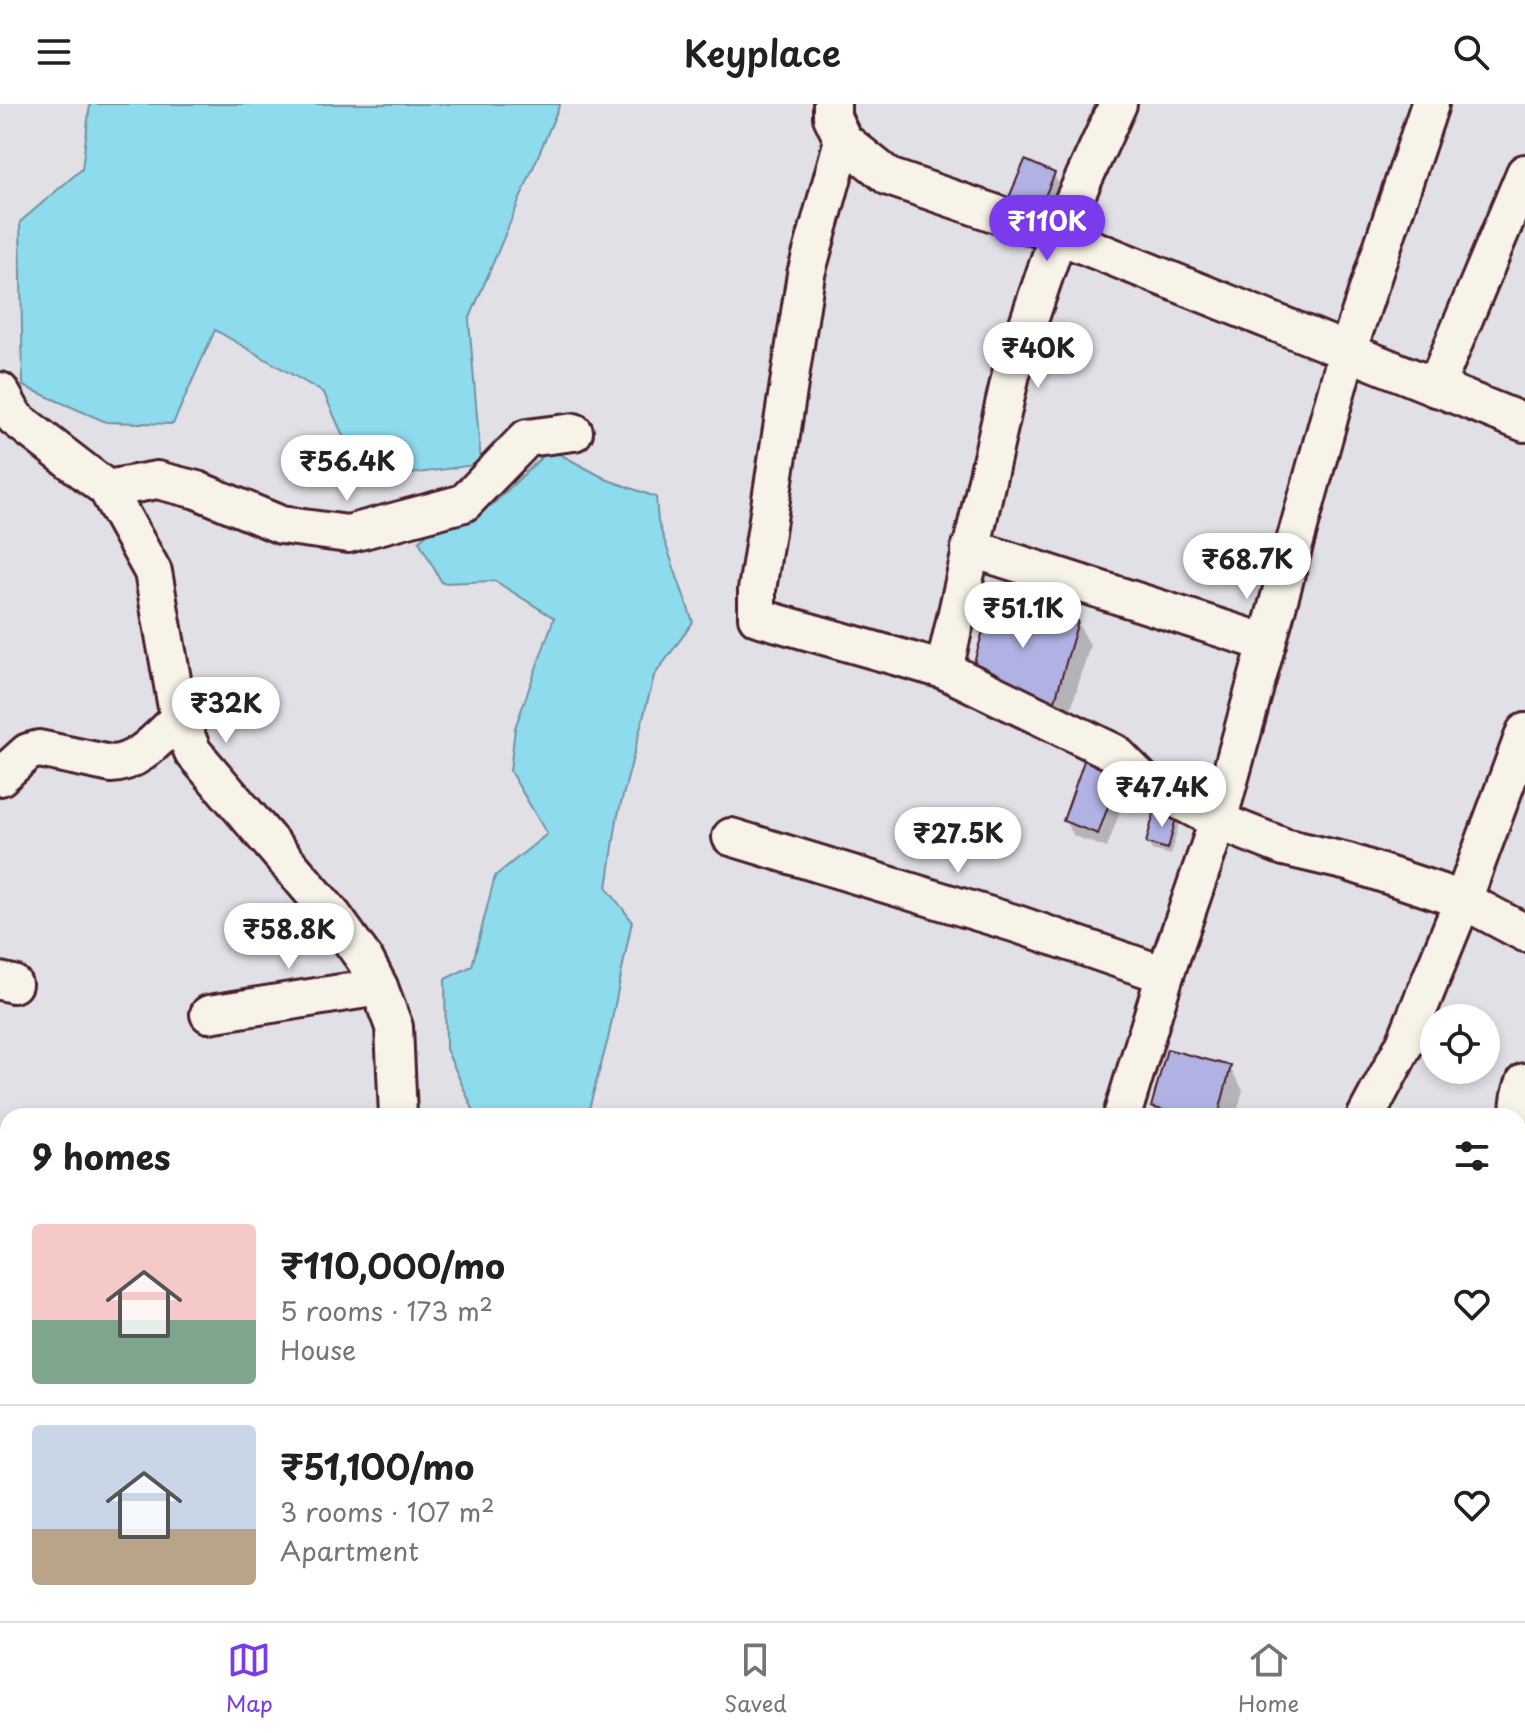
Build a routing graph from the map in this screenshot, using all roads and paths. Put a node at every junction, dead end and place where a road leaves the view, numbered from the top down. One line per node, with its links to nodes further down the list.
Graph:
1 (832, 104): 4 (street)
2 (1118, 104): 6 (street)
3 (1430, 104): 7 (street)
4 (843, 140): 6 (street); 15 (street)
5 (1522, 186): 8 (street)
6 (1058, 235): 7 (street); 13 (street)
7 (1347, 353): 8 (street); 14 (street)
8 (1435, 388): 10 (street)
9 (0, 391): 12 (street)
10 (1525, 423)
11 (574, 432): 12 (street)
12 (107, 489): 16 (street)
13 (970, 548): 14 (street); 15 (street)
14 (1267, 643): 19 (street)
15 (944, 670): 19 (street)
16 (179, 719): 18 (street); 24 (street)
17 (1522, 749): 21 (street)
18 (0, 777)
19 (1218, 821): 21 (street); 23 (street)
20 (731, 837): 23 (street)
21 (1463, 900): 22 (street); 29 (street)
22 (1525, 933)
23 (1165, 975): 28 (street)
24 (379, 987): 25 (street); 27 (street)
25 (209, 1014)
26 (1525, 1082): 30 (street)
27 (398, 1108)
28 (1124, 1108)
29 (1370, 1108)
30 (1519, 1108)

